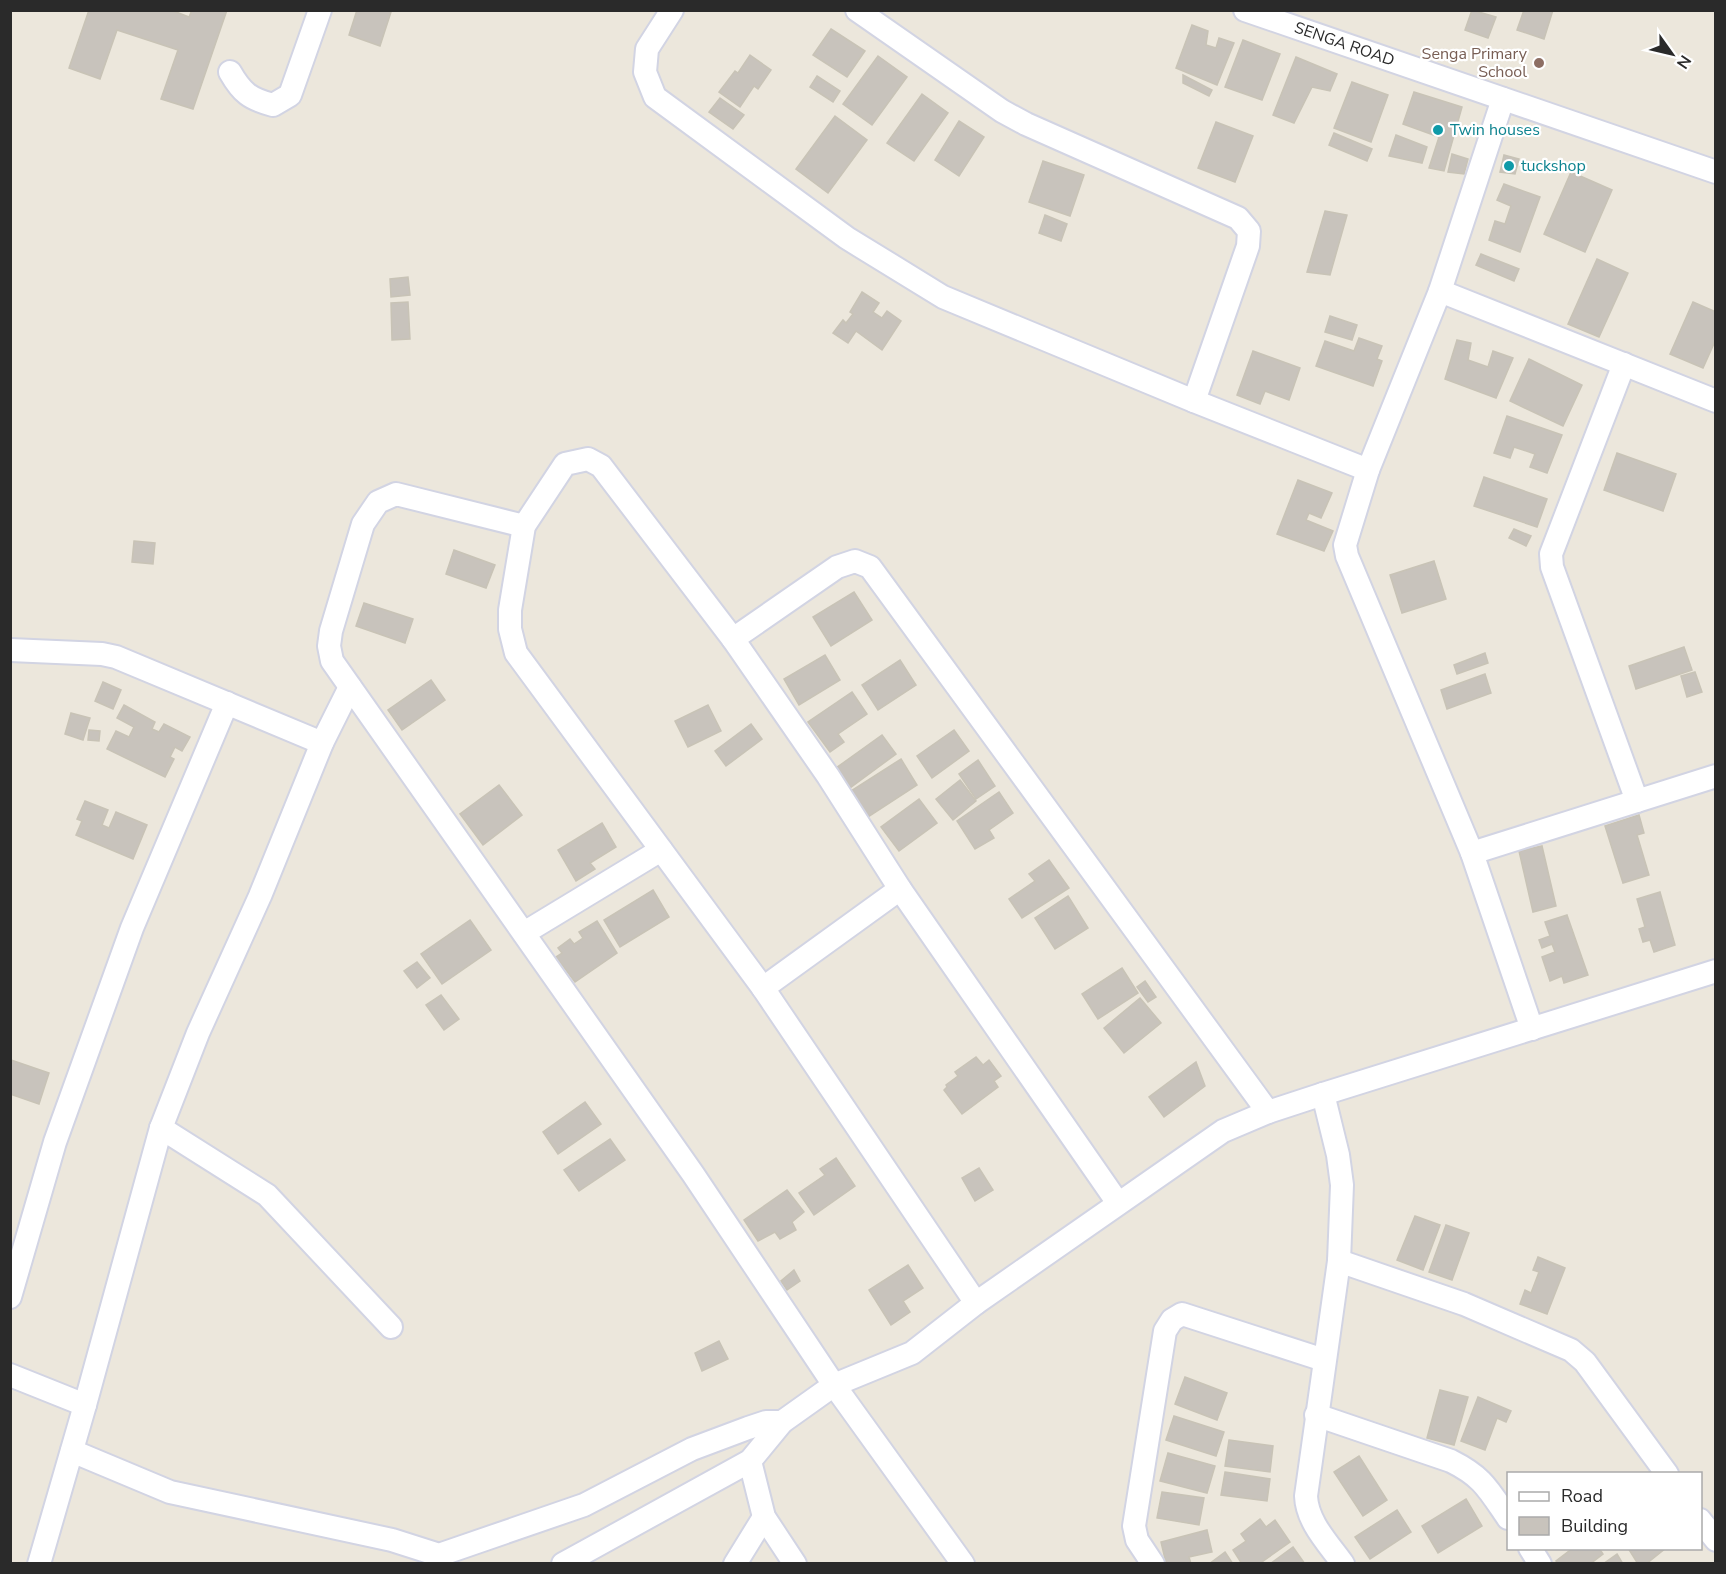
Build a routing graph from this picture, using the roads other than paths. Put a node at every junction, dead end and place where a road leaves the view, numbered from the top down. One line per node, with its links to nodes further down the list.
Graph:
1 (320, 10): 5 (street)
2 (672, 10): 10 (street)
3 (857, 10): 10 (street)
4 (1245, 10): 6 (street, SENGA ROAD)
5 (230, 72)
6 (1503, 99): 7 (street, SENGA ROAD); 8 (street)
7 (1716, 172)
8 (1440, 291): 9 (street); 12 (street)
9 (1624, 364): 11 (street); 20 (street)
10 (1194, 401): 12 (street)
11 (1716, 401)
12 (1368, 470): 22 (street)
13 (524, 526): 14 (street); 16 (street); 21 (street)
14 (734, 639): 23 (street); 29 (street)
15 (10, 650): 17 (street)
16 (350, 687): 18 (street); 24 (street)
17 (227, 703): 18 (street); 33 (street)
18 (322, 743): 30 (street)
19 (1716, 776): 20 (street)
20 (1637, 801): 22 (street)
21 (661, 850): 24 (street); 26 (street)
22 (1472, 853): 27 (street)
23 (900, 889): 26 (street); 31 (street)
24 (524, 933): 38 (street)
25 (1716, 971): 27 (street)
26 (763, 988): 34 (street)
27 (1532, 1029): 28 (street)
28 (1323, 1095): 29 (street); 32 (street)
29 (1268, 1113): 31 (street)
30 (161, 1128): 35 (street); 39 (street)
31 (1118, 1203): 34 (street)
32 (1340, 1261): 36 (street); 44 (street)
33 (10, 1297)
34 (976, 1303): 38 (street)
35 (391, 1327)
36 (1324, 1360): 40 (street); 56 (street)
37 (10, 1375): 39 (street)
38 (834, 1385): 41 (street); 55 (street)
39 (85, 1405): 42 (street)
40 (1316, 1415): 45 (street); 57 (street)
41 (783, 1422): 43 (street); 50 (street)
42 (72, 1451): 50 (street); 51 (street)
43 (750, 1461): 46 (street); 52 (street)
44 (1666, 1472)
45 (1507, 1515)
46 (764, 1517): 53 (street); 54 (street)
47 (1702, 1521): 48 (street)
48 (1716, 1540)
49 (1531, 1550): 58 (street)
50 (442, 1559)
51 (39, 1563)
52 (563, 1563)
53 (735, 1563)
54 (795, 1563)
55 (963, 1563)
56 (1153, 1563)
57 (1343, 1563)
58 (1540, 1563)

